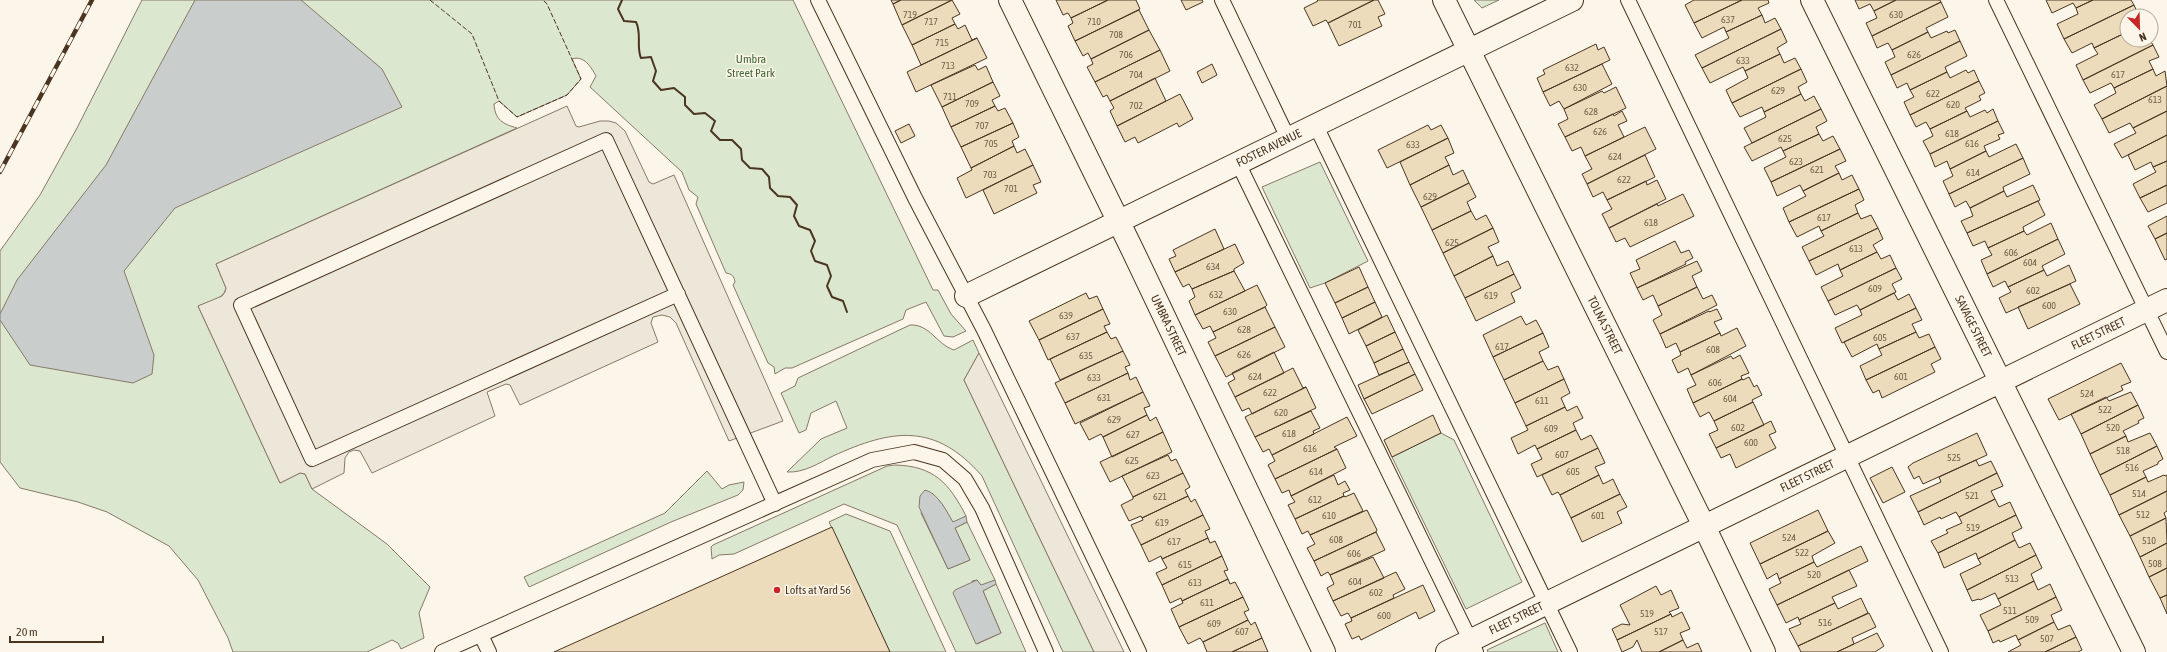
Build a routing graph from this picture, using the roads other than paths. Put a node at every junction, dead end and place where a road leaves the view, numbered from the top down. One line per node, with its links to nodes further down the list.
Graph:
1 (818, 0): 15 (lane)
2 (1010, 0): 13 (street, UMBRA STREET)
3 (1222, 0): 11 (lane)
4 (1444, 0): 9 (street, TOLNA STREET)
5 (1572, 0): 9 (street, FOSTER AVENUE)
6 (1628, 0): 20 (lane)
7 (1812, 0): 19 (street, SAVAGE STREET)
8 (1996, 0): 17 (lane)
9 (1469, 50): 10 (street, FOSTER AVENUE); 22 (street, TOLNA STREET)
10 (1316, 126): 11 (street, FOSTER AVENUE); 23 (lane)
11 (1288, 138): 12 (street, FOSTER AVENUE)
12 (1238, 163): 13 (street, FOSTER AVENUE); 25 (lane)
13 (1119, 222): 15 (street, FOSTER AVENUE); 30 (street, UMBRA STREET)
14 (678, 294): 14 (lane); 21 (lane)
15 (966, 296): 29 (lane)
16 (2167, 300): 17 (street, FLEET STREET)
17 (2146, 310): 18 (lane); 19 (street, FLEET STREET)
18 (2167, 352)
19 (1999, 382): 20 (street, FLEET STREET); 35 (street, SAVAGE STREET)
20 (1847, 457): 22 (street, FLEET STREET); 34 (lane)
21 (775, 504): 24 (lane); 28 (lane)
22 (1704, 526): 23 (street, FLEET STREET); 33 (street, TOLNA STREET)
23 (1546, 604): 25 (street, FLEET STREET); 32 (lane)
24 (481, 635): 26 (lane); 27 (lane)
25 (1473, 646): 31 (street, FLEET STREET)
26 (442, 652)
27 (489, 652)
28 (1046, 652)
29 (1139, 652)
30 (1324, 652)
31 (1447, 652)
32 (1570, 652)
33 (1764, 652)
34 (1941, 652)
35 (2134, 652)

